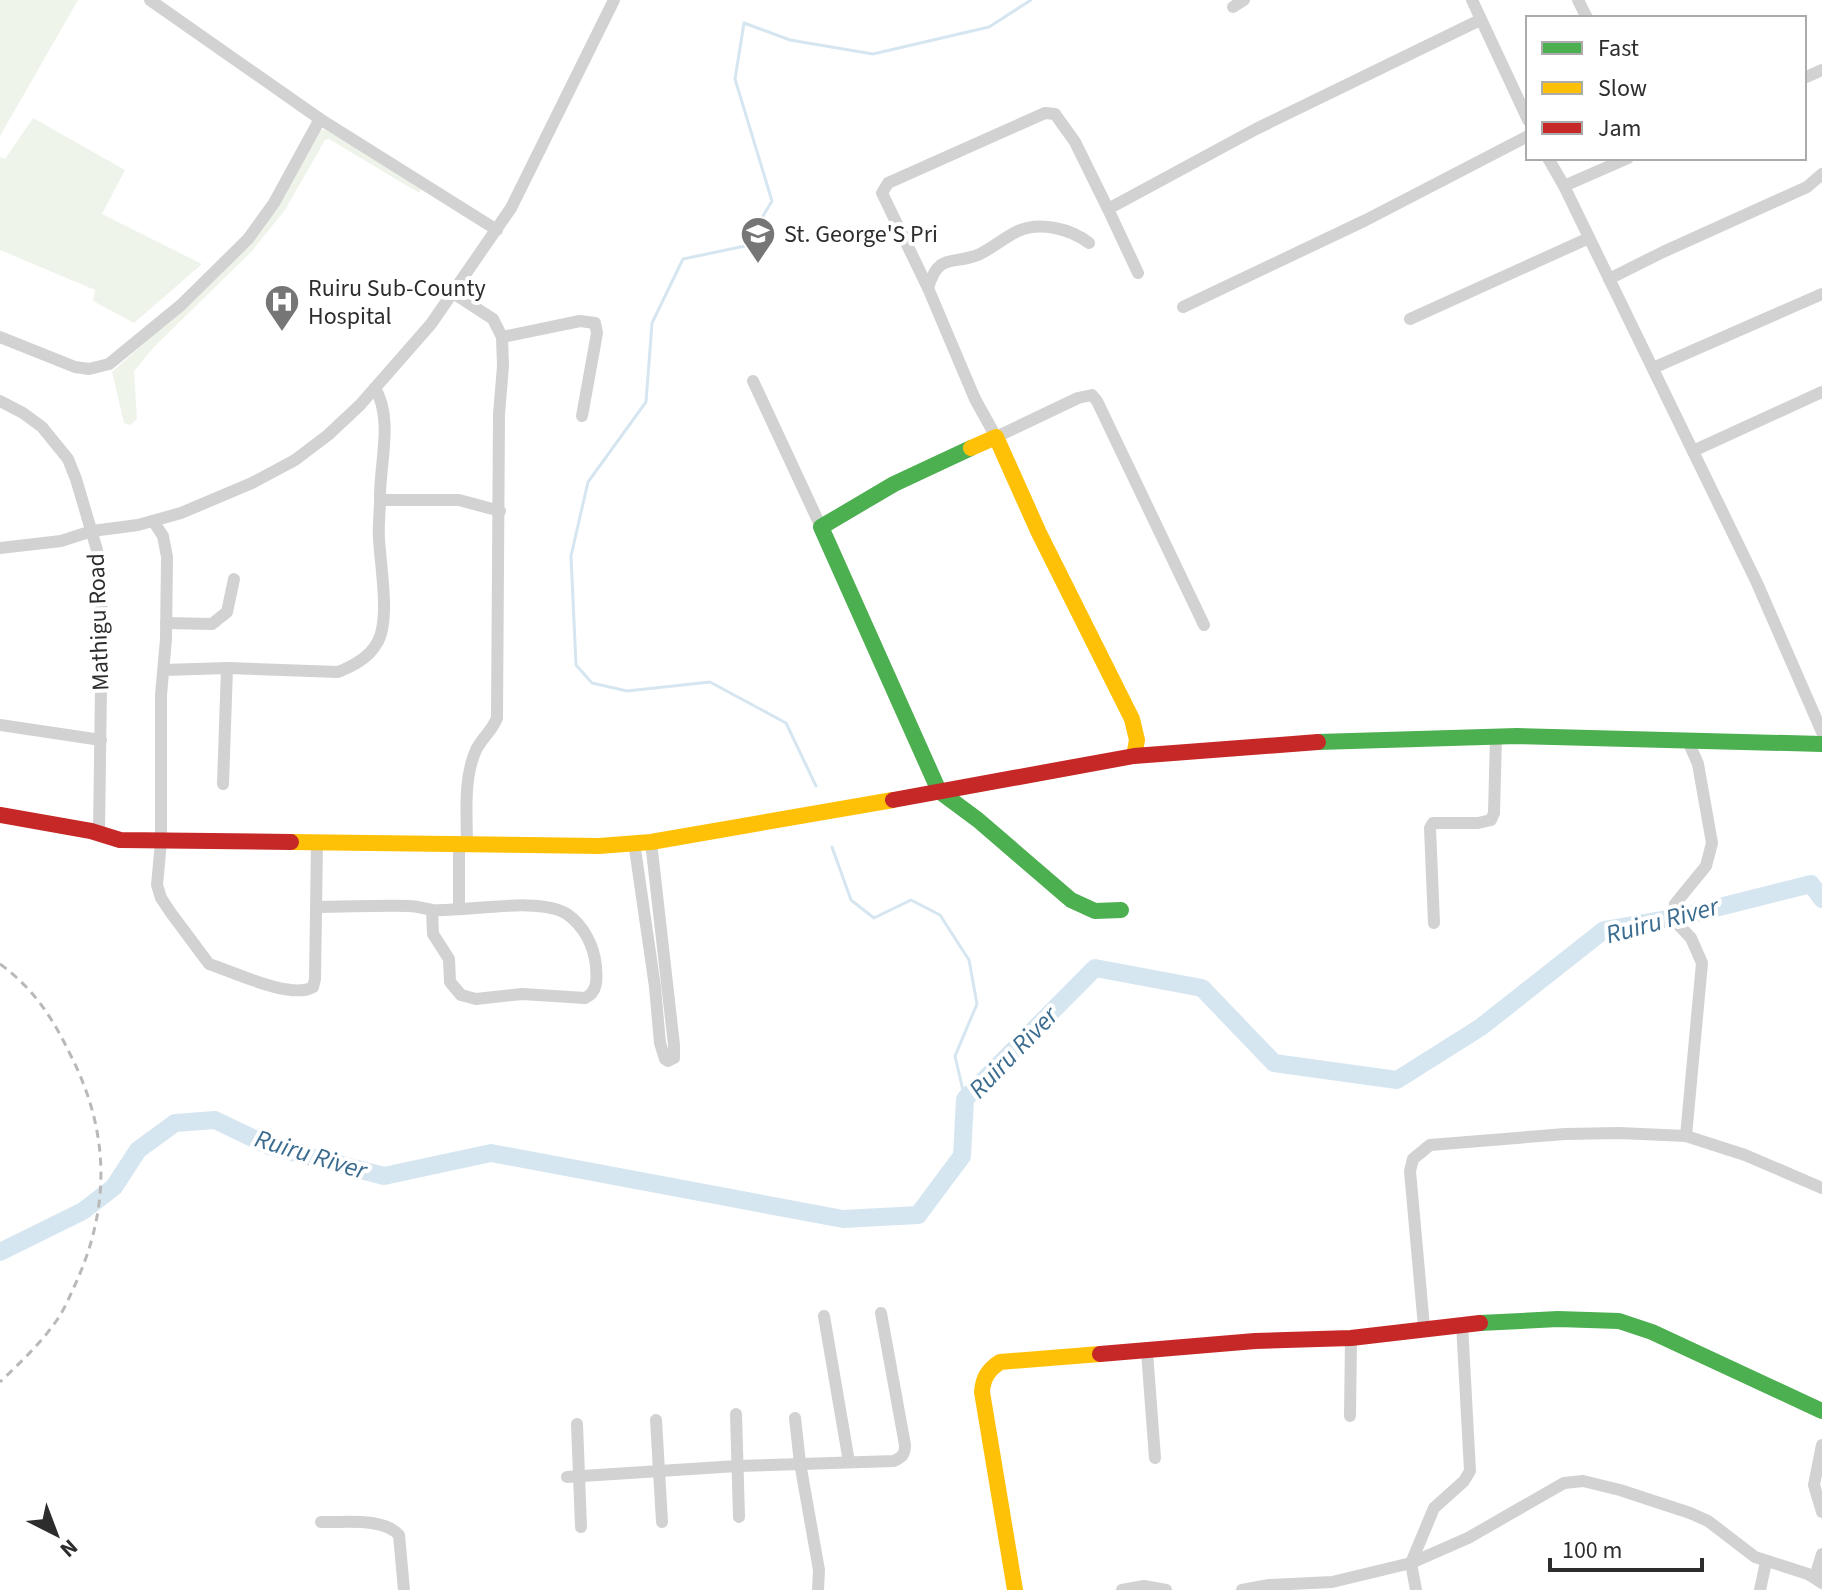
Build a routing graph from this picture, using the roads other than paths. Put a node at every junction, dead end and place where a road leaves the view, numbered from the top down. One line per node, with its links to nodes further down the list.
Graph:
1 (150, 0): 6 (street)
2 (614, 0): 15 (street)
3 (1472, 0): 4 (street)
4 (1480, 20): 5 (street); 14 (street)
5 (1526, 116)
6 (320, 119): 15 (street); 25 (street)
7 (1526, 137): 23 (street)
8 (1549, 160): 12 (street)
9 (1623, 160): 12 (street)
10 (1822, 174): 13 (street)
11 (1822, 180): 13 (street)
12 (1564, 186): 16 (street)
13 (1807, 187): 19 (street)
14 (1108, 209): 18 (street); 20 (street)
15 (497, 230): 21 (street)
16 (1589, 238): 19 (street); 24 (street)
17 (1089, 243): 20 (street)
18 (1138, 273)
19 (1609, 279): 27 (street)
20 (928, 288): 33 (street)
21 (453, 293): 26 (street); 29 (street)
22 (1822, 294): 27 (street)
23 (1183, 307)
24 (1410, 319)
25 (0, 337)
26 (502, 337): 32 (street); 36 (street)
27 (1653, 368): 34 (street)
28 (753, 381): 38 (street)
29 (375, 388): 35 (street); 37 (street)
30 (1822, 392): 34 (street)
31 (0, 401): 39 (street, Mathigu Road)
32 (582, 416)
33 (996, 437): 38 (street); 43 (street); 52 (street)
34 (1693, 451): 47 (street)
35 (380, 500): 36 (street); 44 (street)
36 (500, 511): 60 (street)
37 (153, 521): 39 (street); 42 (street)
38 (821, 527): 54 (street)
39 (92, 531): 40 (street); 49 (street, Mathigu Road)
40 (0, 548)
41 (234, 579): 42 (street)
42 (166, 623): 45 (street)
43 (1204, 625)
44 (227, 668): 45 (street); 53 (street)
45 (164, 670): 57 (street)
46 (0, 725): 49 (street)
47 (1822, 732)
48 (1496, 737): 50 (street); 52 (street); 67 (street)
49 (101, 740): 56 (street, Mathigu Road)
50 (1688, 741): 51 (street); 68 (street)
51 (1822, 744)
52 (1134, 756): 54 (street)
53 (223, 784)
54 (939, 791): 58 (street); 66 (street)
55 (0, 815): 56 (street)
56 (99, 832): 57 (street)
57 (161, 842): 59 (street); 63 (street)
58 (643, 842): 60 (street); 61 (street); 62 (street)
59 (317, 843): 60 (street); 63 (street)
60 (463, 846): 64 (street)
61 (657, 897): 62 (street); 62 (street)
62 (642, 899)
63 (316, 907): 65 (street)
64 (459, 908): 65 (street); 65 (street)
65 (432, 910)
66 (1121, 910)
67 (1434, 923)
68 (1686, 1136): 69 (street); 73 (street)
69 (1822, 1188)
70 (881, 1313): 84 (street)
71 (824, 1316): 84 (street)
72 (1462, 1324): 73 (street); 76 (street); 96 (street)
73 (1424, 1327): 74 (street)
74 (1351, 1338): 75 (street); 78 (street)
75 (1147, 1352): 83 (street); 100 (street)
76 (1822, 1411)
77 (736, 1414): 86 (street)
78 (1350, 1416)
79 (795, 1418): 85 (street)
80 (656, 1420): 87 (street)
81 (577, 1424): 88 (street)
82 (1822, 1445): 89 (street)
83 (1155, 1458)
84 (849, 1462): 85 (street)
85 (800, 1463): 86 (street); 99 (street)
86 (737, 1466): 87 (street); 90 (street)
87 (658, 1470): 88 (street); 92 (street)
88 (573, 1477): 93 (street)
89 (1822, 1512)
90 (739, 1517)
91 (321, 1522): 98 (street)
92 (662, 1522)
93 (581, 1527)
94 (1822, 1554): 97 (street)
95 (1766, 1562): 96 (street); 97 (street); 105 (street)
96 (1411, 1563): 103 (street); 104 (street)
97 (1819, 1580)
98 (404, 1590)
99 (818, 1590)
100 (1015, 1590)
101 (1122, 1590): 102 (street)
102 (1166, 1590)
103 (1242, 1590)
104 (1416, 1590)
105 (1760, 1590)

